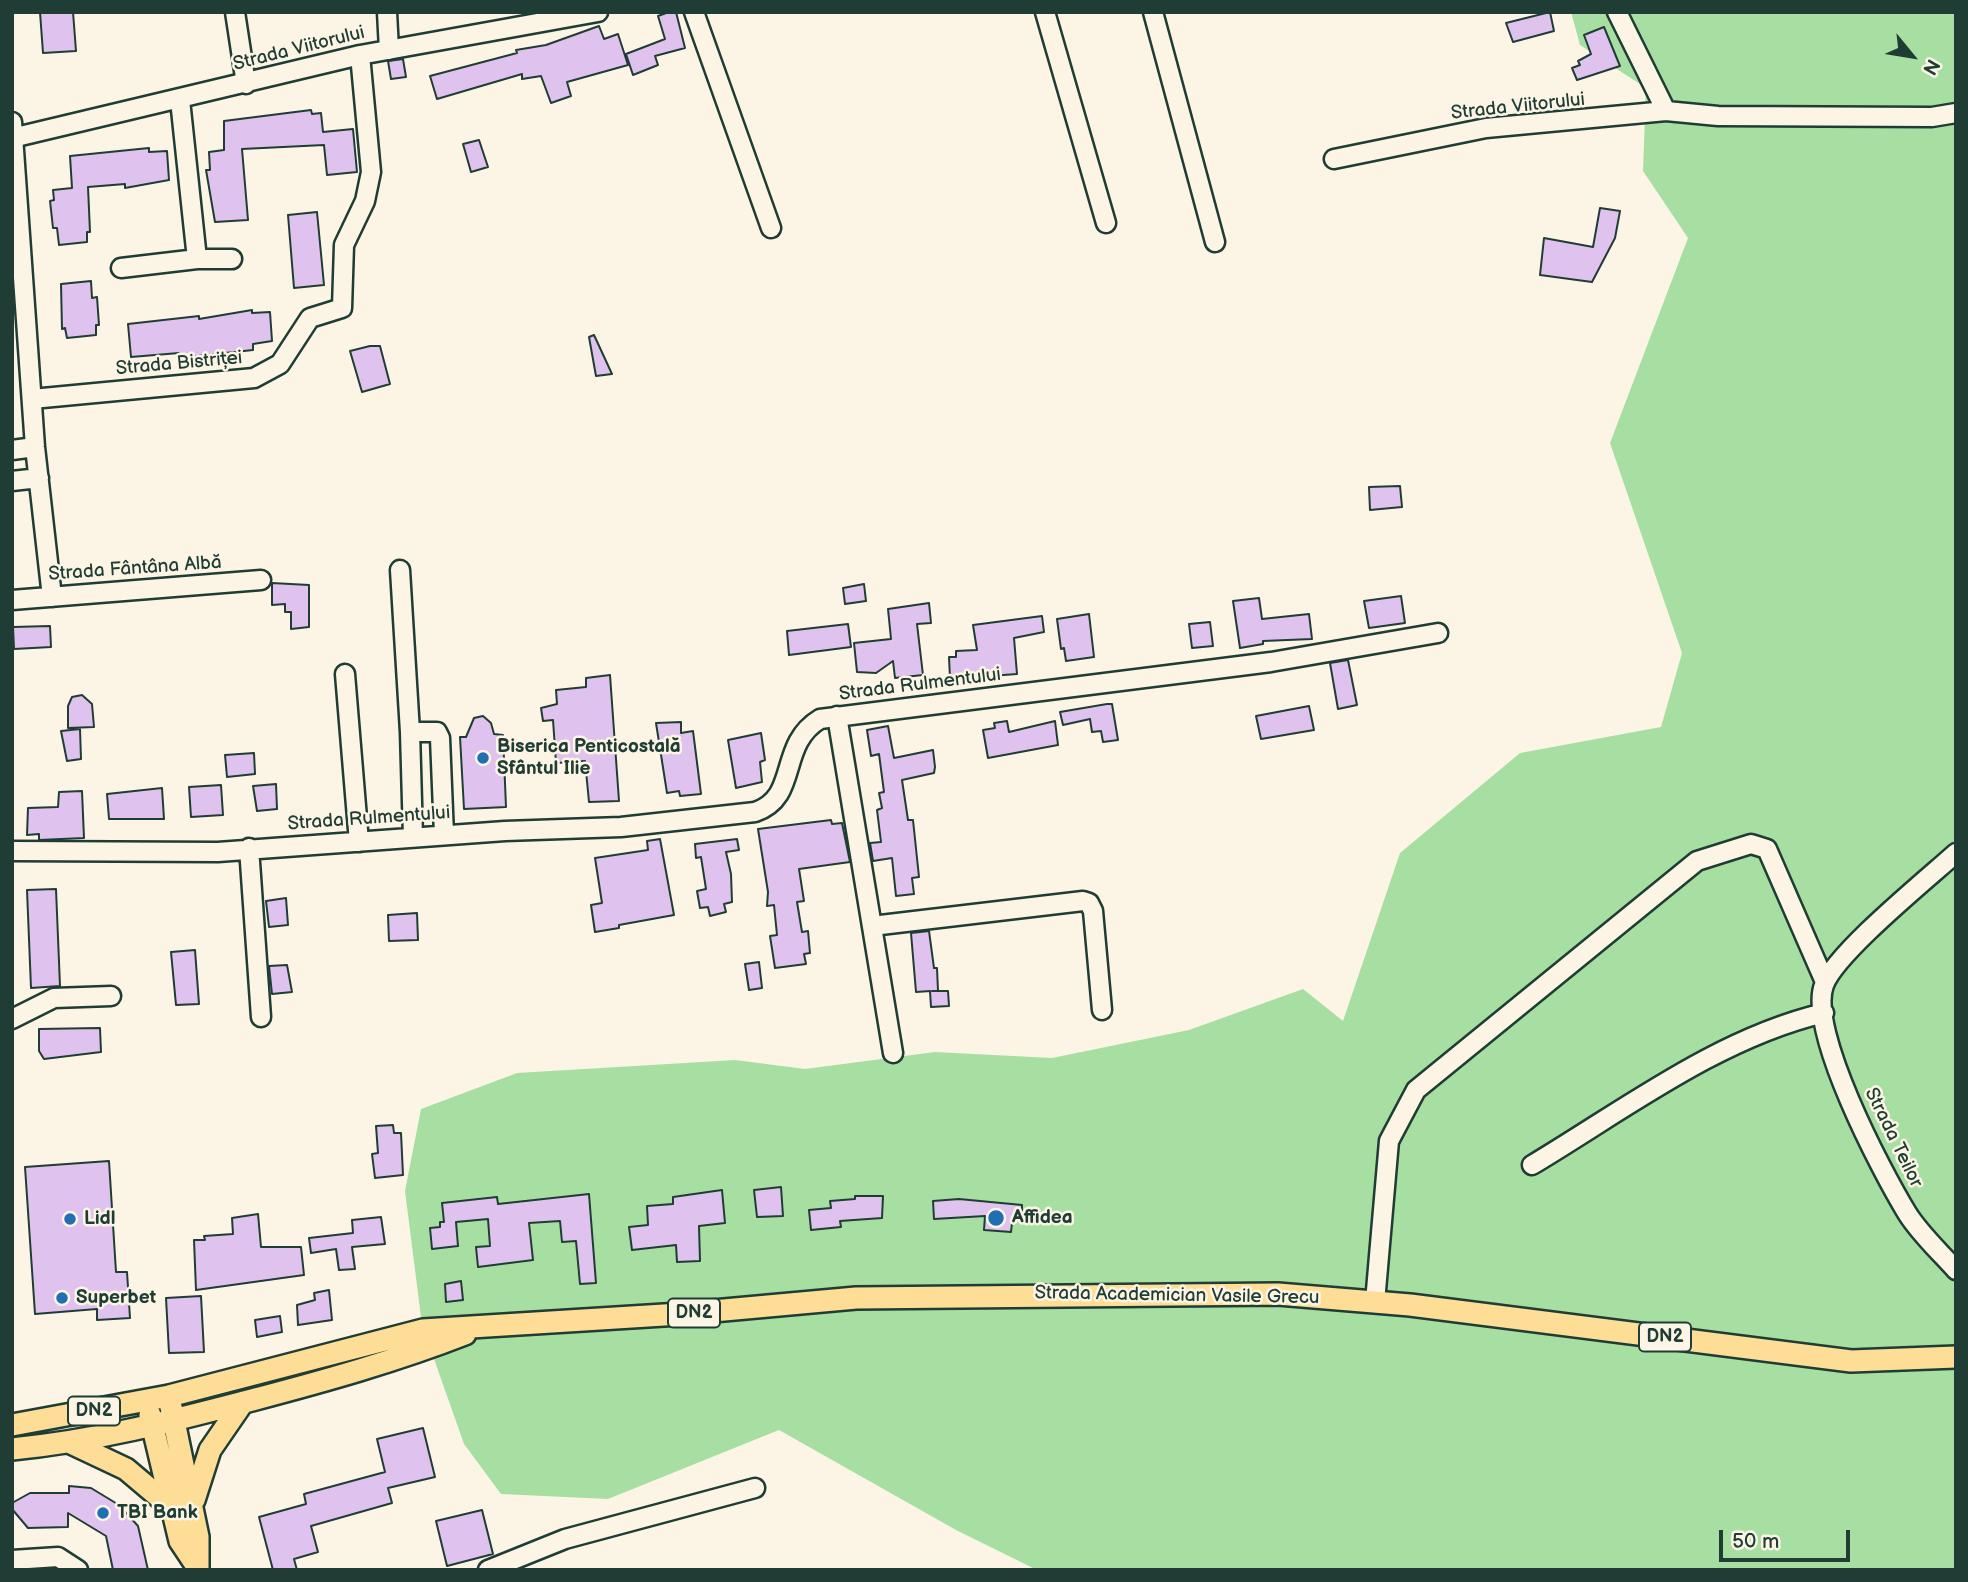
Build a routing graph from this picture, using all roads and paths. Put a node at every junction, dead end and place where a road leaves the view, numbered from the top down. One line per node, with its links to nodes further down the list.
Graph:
1 (235, 12): 10 (street)
2 (387, 12): 8 (street)
3 (598, 12): 8 (street, Strada Viitorului)
4 (694, 12): 17 (street)
5 (1045, 12): 16 (street)
6 (1153, 12): 18 (street)
7 (1617, 12): 12 (street)
8 (389, 50): 9 (street, Strada Viitorului)
9 (360, 55): 10 (street, Strada Viitorului); 23 (street, Strada Bistriței)
10 (246, 84): 11 (street, Strada Viitorului)
11 (180, 100): 14 (street, Strada Viitorului); 19 (street)
12 (1666, 111): 13 (street, Strada Viitorului); 15 (street, Strada Viitorului)
13 (1956, 113)
14 (13, 133): 22 (street)
15 (1334, 159)
16 (1106, 223)
17 (771, 228)
18 (1215, 242)
19 (197, 259): 20 (street); 21 (street)
20 (232, 259)
21 (121, 268)
22 (20, 315): 23 (street)
23 (32, 398): 24 (street)
24 (36, 447): 25 (street); 26 (street)
25 (12, 450)
26 (39, 478): 27 (street); 30 (street)
27 (12, 481)
28 (400, 570): 35 (street)
29 (261, 580): 30 (street, Strada Fântâna Albă)
30 (52, 597): 31 (street, Strada Fântâna Albă)
31 (12, 600)
32 (1438, 633): 34 (street, Strada Rulmentului)
33 (345, 674): 38 (street)
34 (837, 716): 36 (street, Strada Rulmentului); 42 (street)
35 (410, 732): 36 (street); 37 (street)
36 (444, 835): 37 (street, Strada Rulmentului)
37 (413, 837): 38 (street, Strada Rulmentului)
38 (359, 842): 39 (street, Strada Rulmentului)
39 (249, 848): 40 (street, Strada Rulmentului); 47 (street)
40 (12, 851)
41 (1956, 853): 43 (street)
42 (872, 926): 45 (street); 49 (street)
43 (1825, 982): 46 (street, Strada Teilor); 52 (street)
44 (111, 996): 48 (street)
45 (1102, 1010)
46 (1824, 1013): 50 (street); 51 (street, Strada Teilor)
47 (261, 1017)
48 (12, 1019)
49 (893, 1053)
50 (1532, 1165)
51 (1956, 1270)
52 (1375, 1302): 53 (main road, Strada Academician Vasile Grecu / DN2); 54 (main road, Strada Academician Vasile Grecu / DN2)
53 (480, 1329): 55 (main road, Strada Academician Vasile Grecu / DN2); 57 (main road, Strada Academician Vasile Grecu / DN2)
54 (1956, 1357)
55 (169, 1396): 56 (main road, DN2); 58 (main road)
56 (147, 1400): 59 (main road, DN2); 60 (main road)
57 (243, 1402): 58 (main road, Strada Academician Vasile Grecu / DN2); 64 (main road)
58 (174, 1420): 60 (main road, DN2); 64 (main road)
59 (12, 1425)
60 (153, 1426): 61 (main road, DN2); 64 (main road)
61 (71, 1443): 62 (main road, DN2); 64 (main road)
62 (12, 1449)
63 (755, 1488): 66 (street)
64 (182, 1508): 67 (main road)
65 (12, 1560): 68 (street)
66 (500, 1568)
67 (198, 1569)
68 (78, 1570)

